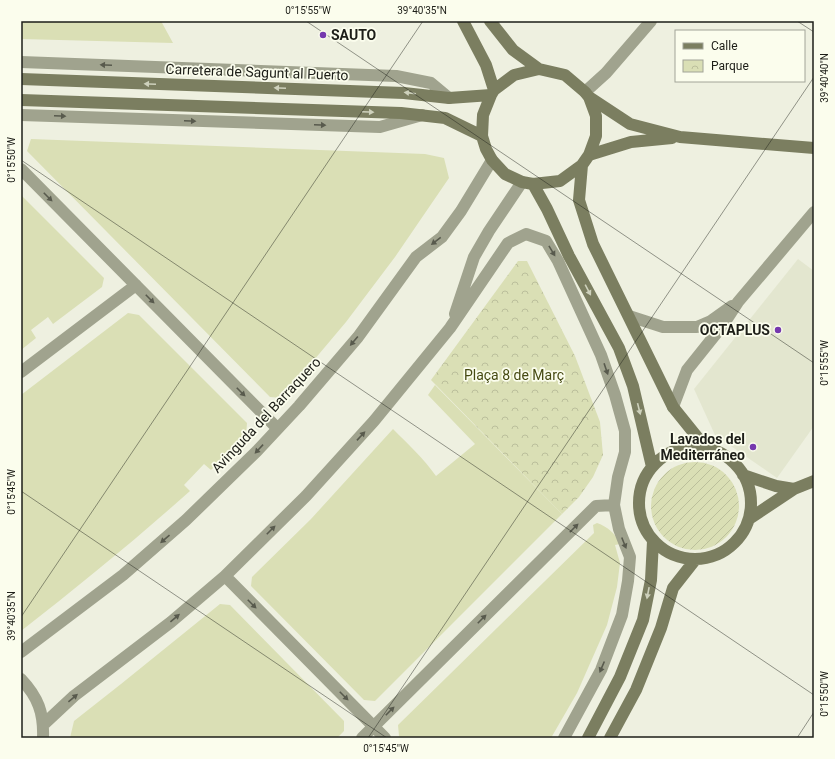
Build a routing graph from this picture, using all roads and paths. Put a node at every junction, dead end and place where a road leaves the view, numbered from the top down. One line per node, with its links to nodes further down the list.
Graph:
1 (463, 21): 7 (street)
2 (490, 21): 5 (street)
3 (651, 21): 8 (street)
4 (21, 62): 9 (street, one-way to 4)
5 (539, 69): 7 (street); 8 (street)
6 (21, 79): 9 (street, Carretera de Sagunt al Puerto, one-way to 6)
7 (492, 93): 9 (street, Carretera de Sagunt al Puerto); 13 (street)
8 (587, 94): 14 (street); 16 (street)
9 (449, 98)
10 (21, 100): 12 (street, one-way to 12)
11 (21, 115): 12 (street, one-way to 12)
12 (422, 116): 13 (street)
13 (482, 136): 17 (street)
14 (680, 137): 15 (street); 16 (street)
15 (814, 148)
16 (589, 155): 18 (street)
17 (492, 160): 20 (street); 28 (street, Avinguda del Barraquero, one-way to 28)
18 (582, 165): 20 (street); 24 (street)
19 (21, 169): 22 (street, one-way to 22)
20 (528, 183): 25 (street); 30 (street, one-way to 30)
21 (814, 212): 23 (street)
22 (136, 285): 26 (street); 28 (street, one-way to 28)
23 (738, 302): 24 (street); 27 (street)
24 (629, 316): 27 (street)
25 (450, 328): 34 (street, one-way to 34); 38 (street, one-way to 25)
26 (21, 372)
27 (673, 407): 29 (street)
28 (277, 428): 39 (street, Avinguda del Barraquero, one-way to 39)
29 (706, 448): 30 (street); 31 (street)
30 (652, 467): 36 (street)
31 (743, 475): 33 (street); 35 (street)
32 (814, 481): 33 (street)
33 (794, 489): 35 (street)
34 (614, 505): 42 (street, one-way to 34); 46 (street, one-way to 46)
35 (749, 519): 37 (street)
36 (653, 541): 37 (street); 47 (street, one-way to 47)
37 (695, 560): 48 (street)
38 (225, 576): 41 (street, one-way to 38); 42 (street, one-way to 42)
39 (21, 652)
40 (21, 679): 41 (street)
41 (44, 724): 43 (street)
42 (373, 726): 44 (street); 45 (street)
43 (43, 738)
44 (362, 738)
45 (385, 738)
46 (564, 738)
47 (588, 738)
48 (610, 738)

